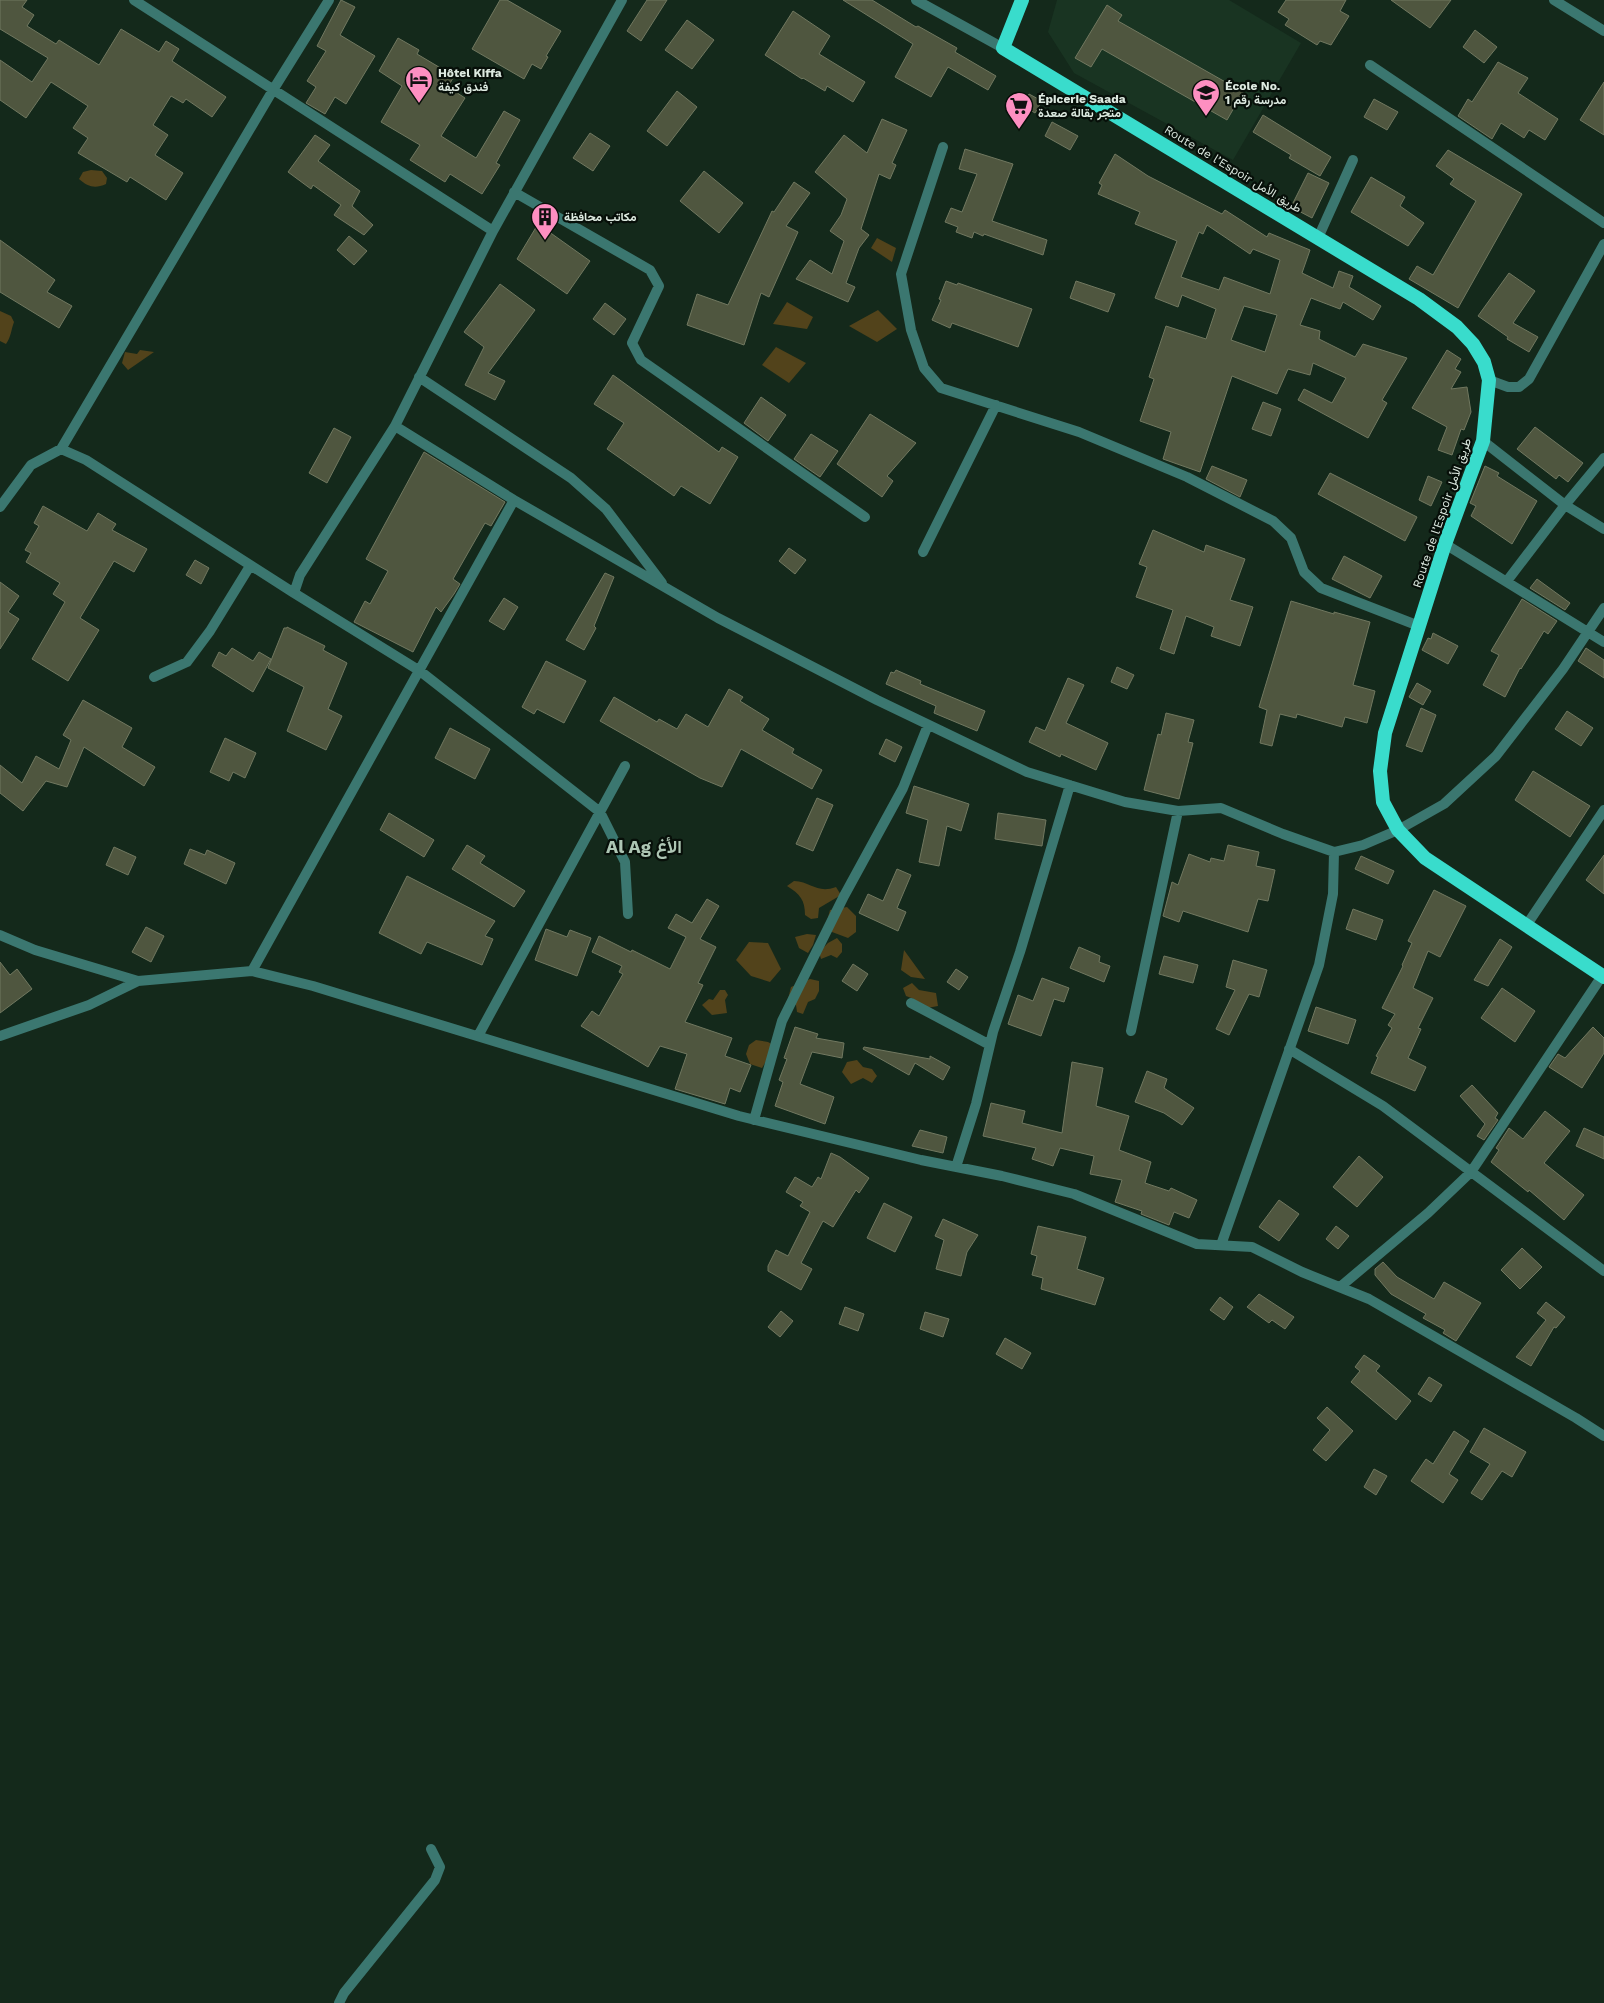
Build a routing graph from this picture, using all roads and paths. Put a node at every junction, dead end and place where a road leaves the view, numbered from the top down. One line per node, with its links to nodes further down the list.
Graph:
1 (134, 0): 10 (street)
2 (329, 0): 10 (street)
3 (622, 0): 13 (street)
4 (916, 0): 8 (street)
5 (1022, 0): 8 (highway)
6 (1554, 0): 7 (street)
7 (1604, 31)
8 (1003, 48): 16 (highway, Route de l’Espoir طريق الأمل)
9 (1370, 65): 14 (street)
10 (273, 90): 15 (street); 23 (street)
11 (943, 147): 20 (street)
12 (1353, 160): 16 (street)
13 (514, 192): 15 (street); 28 (street)
14 (1604, 223)
15 (493, 231): 18 (street)
16 (1318, 238): 19 (highway, Route de l’Espoir طريق الأمل)
17 (1602, 251): 19 (street)
18 (419, 377): 21 (street); 34 (street)
19 (1489, 380): 22 (highway, Route de l’Espoir طريق الأمل)
20 (996, 405): 31 (street); 37 (street)
21 (395, 426): 25 (street); 35 (street)
22 (1483, 441): 26 (street); 30 (highway, Route de l’Espoir طريق الأمل)
23 (61, 450): 27 (street); 32 (street)
24 (1604, 458): 26 (street)
25 (514, 500): 34 (street); 40 (street)
26 (1564, 505): 29 (street); 33 (street)
27 (0, 507)
28 (865, 517)
29 (1604, 530)
30 (1445, 544): 33 (street); 37 (highway, Route de l’Espoir طريق الأمل)
31 (923, 552)
32 (250, 566): 35 (street); 41 (street)
33 (1507, 581): 38 (street)
34 (665, 588): 42 (street)
35 (294, 593): 40 (street)
36 (1604, 608): 38 (street)
37 (1419, 626): 48 (highway, Route de l’Espoir طريق الأمل)
38 (1587, 632): 39 (street); 48 (street)
39 (1604, 642)
40 (420, 671): 47 (street); 53 (street)
41 (154, 677)
42 (928, 725): 44 (street); 62 (street)
43 (625, 766): 47 (street)
44 (1070, 785): 46 (street); 60 (street)
45 (1604, 810): 51 (street)
46 (1178, 811): 49 (street); 57 (street)
47 (600, 812): 50 (street); 59 (street)
48 (1398, 830): 49 (street); 51 (highway, Route de l’Espoir طريق الأمل)
49 (1334, 852): 61 (street)
50 (628, 914)
51 (1526, 926): 54 (highway, Route de l’Espoir طريق الأمل)
52 (0, 935): 55 (street)
53 (252, 971): 55 (street); 59 (street)
54 (1603, 976): 64 (street)
55 (138, 982): 58 (street)
56 (911, 1003): 60 (street)
57 (1131, 1031)
58 (0, 1036)
59 (478, 1036): 62 (street)
60 (990, 1045): 63 (street)
61 (1289, 1049): 64 (street); 65 (street)
62 (754, 1120): 63 (street)
63 (956, 1167): 65 (street)
64 (1470, 1172): 66 (street); 67 (street)
65 (1220, 1245): 67 (street)
66 (1604, 1272)
67 (1340, 1287): 68 (street)
68 (1604, 1436)
69 (430, 1849): 70 (street)
70 (339, 2003)

